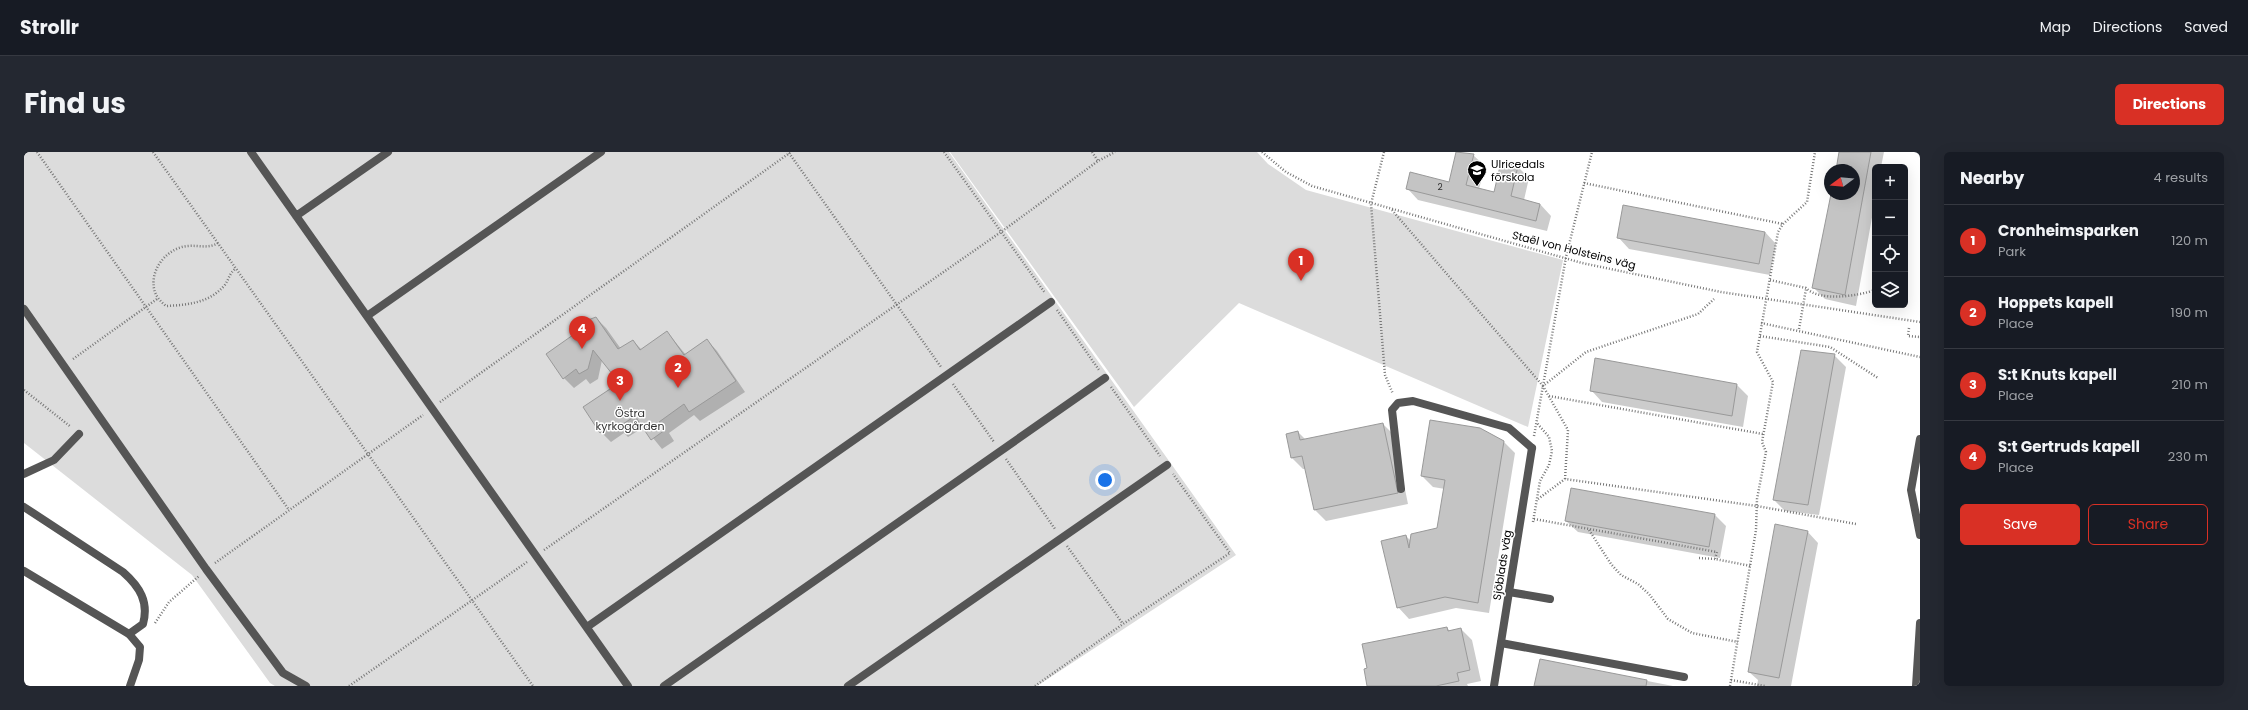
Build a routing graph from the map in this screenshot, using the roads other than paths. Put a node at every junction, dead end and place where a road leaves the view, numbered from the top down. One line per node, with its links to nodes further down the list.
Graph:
1 (251, 152): 4 (street)
2 (388, 152): 4 (street)
3 (601, 152): 7 (street)
4 (296, 216): 7 (street)
5 (1051, 302): 20 (street)
6 (24, 308): 25 (street)
7 (367, 316): 20 (street)
8 (1105, 378): 27 (street)
9 (79, 434): 12 (street)
10 (1920, 439): 15 (street)
11 (1167, 465): 28 (street)
12 (24, 474)
13 (1401, 490): 17 (street, Sjöblads väg)
14 (24, 507): 21 (street)
15 (1920, 535)
16 (24, 571): 21 (street)
17 (1509, 592): 18 (street); 22 (street, Sjöblads väg)
18 (1550, 599)
19 (1920, 623): 30 (street)
20 (587, 627): 26 (street)
21 (129, 634): 24 (street)
22 (1501, 643): 23 (street); 29 (street, Sjöblads väg)
23 (1684, 677)
24 (130, 686)
25 (306, 686)
26 (628, 686)
27 (664, 686)
28 (848, 686)
29 (1494, 686)
30 (1916, 686)

